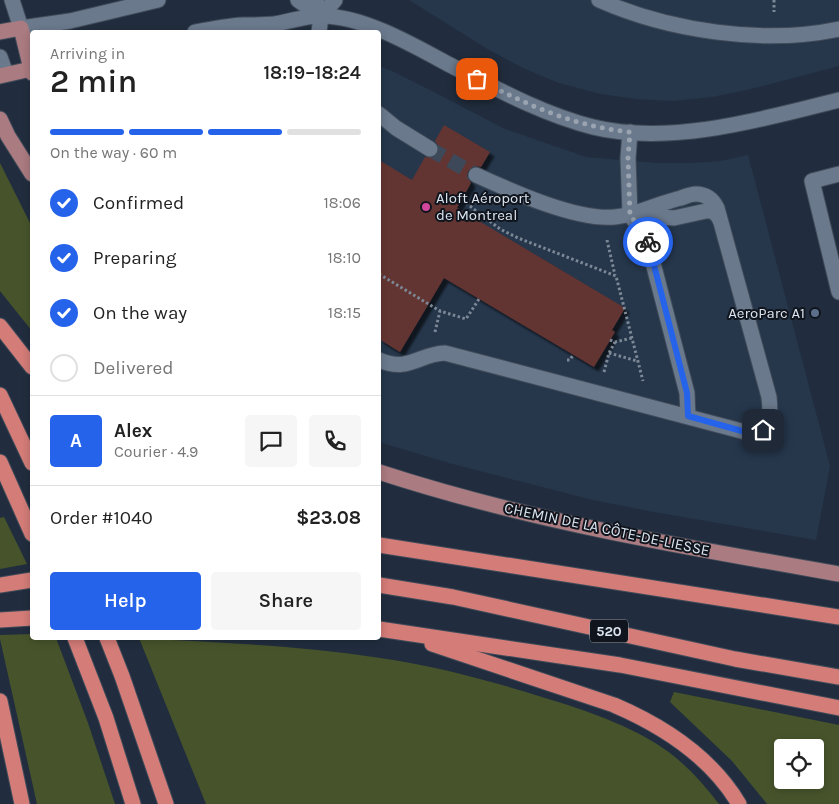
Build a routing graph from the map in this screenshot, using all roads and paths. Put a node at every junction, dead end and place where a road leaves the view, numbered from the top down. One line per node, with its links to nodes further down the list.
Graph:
1 (12, 0): 8 (street)
2 (158, 0): 8 (street)
3 (298, 0): 7 (street)
4 (316, 0): 7 (street)
5 (335, 0): 7 (street)
6 (599, 0): 9 (street)
7 (322, 16): 10 (street); 11 (street); 12 (street)
8 (21, 28): 13 (main road); 16 (main road)
9 (839, 29)
10 (206, 30)
11 (319, 30)
12 (376, 30)
13 (0, 32)
14 (381, 32): 22 (street)
15 (0, 57): 18 (street)
16 (30, 63)
17 (30, 71): 18 (main road)
18 (3, 75)
19 (839, 100): 22 (street)
20 (381, 116): 23 (street)
21 (0, 119): 24 (main road)
22 (630, 132): 28 (street)
23 (430, 149)
24 (30, 171)
25 (839, 174): 32 (street)
26 (476, 175): 28 (street)
27 (462, 200): 31 (path)
28 (630, 215): 49 (street); 49 (street)
29 (610, 251): 31 (path)
30 (381, 275): 34 (path)
31 (616, 276): 37 (path)
32 (839, 292)
33 (479, 299): 34 (path)
34 (440, 311): 36 (path)
35 (0, 326): 45 (highway)
36 (434, 336)
37 (632, 338): 39 (path); 44 (path)
38 (610, 340): 39 (path)
39 (614, 342): 40 (path)
40 (609, 353): 44 (path); 46 (path)
41 (573, 354): 42 (path)
42 (564, 359)
43 (381, 361): 49 (street)
44 (638, 361): 47 (path)
45 (30, 364)
46 (603, 378)
47 (646, 390)
48 (0, 396): 50 (highway)
49 (688, 416)
50 (30, 458)
51 (0, 462): 53 (highway)
52 (381, 473): 55 (main road, CHEMIN DE LA CÔTE-DE-LIESSE)
53 (30, 530)
54 (381, 545): 59 (highway)
55 (839, 574)
56 (30, 580): 57 (highway)
57 (0, 585)
58 (381, 585): 66 (highway, 520)
59 (839, 617)
60 (30, 618): 61 (highway)
61 (0, 620)
62 (381, 629): 63 (highway, 520)
63 (395, 632): 68 (highway, 520); 72 (highway)
64 (76, 640): 70 (highway)
65 (108, 640): 71 (highway)
66 (839, 677)
67 (0, 701): 69 (highway)
68 (839, 708)
69 (22, 804)
70 (133, 804)
71 (166, 804)
72 (739, 804)

